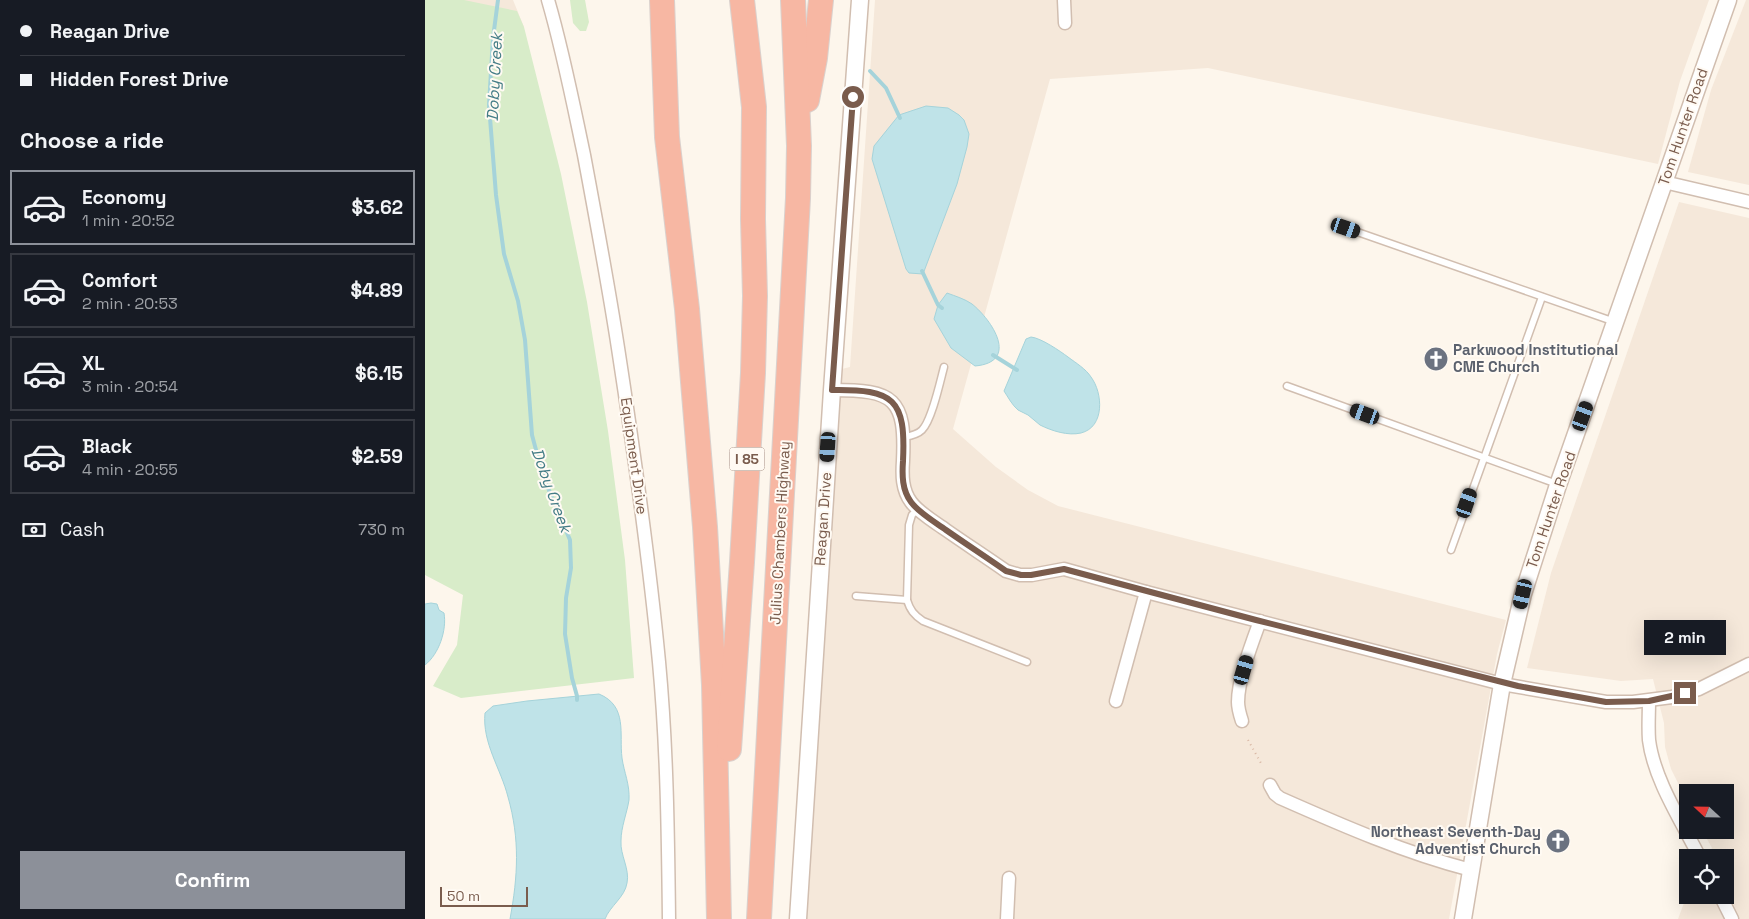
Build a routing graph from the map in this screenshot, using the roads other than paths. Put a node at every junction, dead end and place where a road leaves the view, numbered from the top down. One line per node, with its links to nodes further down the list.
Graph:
1 (548, 0): 39 (street, Equipment Drive)
2 (662, 0): 40 (highway)
3 (742, 0): 40 (highway, I 85)
4 (793, 0): 10 (highway, I 85)
5 (821, 0): 10 (highway)
6 (859, 0): 18 (street, Reagan Drive)
7 (1064, 0): 9 (street)
8 (1728, 0): 11 (street, Tom Hunter Road)
9 (1065, 23)
10 (799, 146): 41 (highway, Julius Chambers Highway / I 85)
11 (1664, 182): 12 (street); 15 (street, Tom Hunter Road)
12 (1749, 202)
13 (1346, 228): 14 (lane)
14 (1542, 297): 15 (lane); 20 (lane)
15 (1616, 322): 21 (street, Tom Hunter Road)
16 (944, 367): 19 (lane)
17 (1287, 386): 20 (lane)
18 (832, 390): 19 (street); 42 (street, Reagan Drive)
19 (904, 437): 22 (street)
20 (1484, 458): 21 (lane); 23 (lane)
21 (1558, 484): 30 (street, Tom Hunter Road)
22 (918, 509): 24 (street); 26 (lane)
23 (1451, 550)
24 (1146, 592): 27 (street); 31 (street)
25 (856, 596): 26 (lane)
26 (907, 600): 28 (lane)
27 (1260, 621): 30 (street); 33 (street)
28 (1027, 662)
29 (1749, 664): 32 (street)
30 (1503, 684): 32 (street); 36 (street, Tom Hunter Road)
31 (1116, 701)
32 (1649, 701): 35 (street)
33 (1242, 721)
34 (1269, 785): 36 (street)
35 (1696, 849)
36 (1471, 870): 44 (street, Tom Hunter Road)
37 (1009, 878): 43 (street)
38 (1724, 904): 45 (street)
39 (669, 919)
40 (719, 919)
41 (759, 919)
42 (798, 919)
43 (1007, 919)
44 (1463, 919)
45 (1732, 919)

